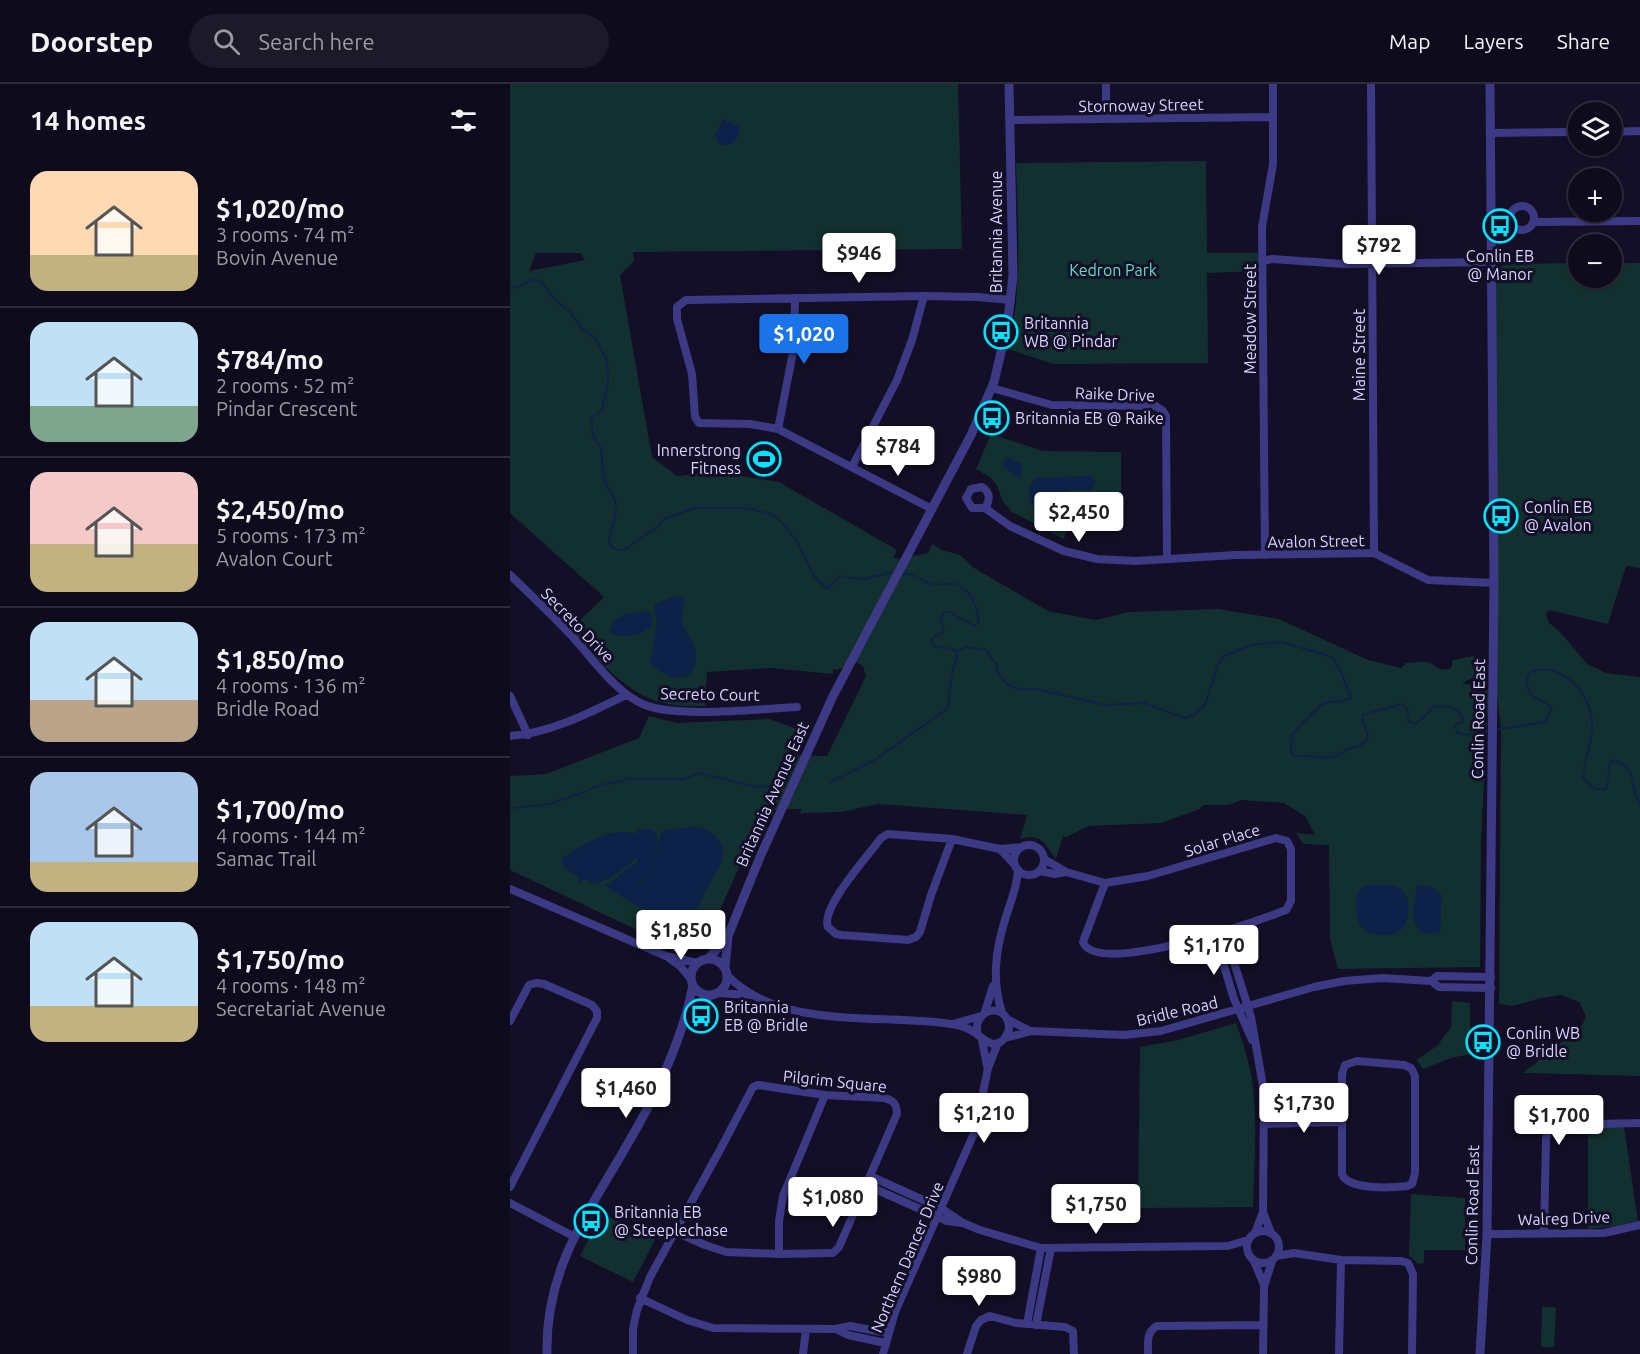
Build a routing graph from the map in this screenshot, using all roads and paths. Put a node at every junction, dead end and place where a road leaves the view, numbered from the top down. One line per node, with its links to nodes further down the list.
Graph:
1 (1009, 84): 8 (street, Britannia Avenue)
2 (1106, 84): 7 (street)
3 (1273, 84): 6 (street, Meadow Street)
4 (1371, 84): 17 (street, Maine Street)
5 (1490, 84): 12 (street, Conlin Road East)
6 (1273, 117): 7 (street, Stornoway Street); 15 (street, Meadow Street)
7 (1106, 119): 8 (street, Stornoway Street)
8 (1010, 120): 20 (street, Britannia Avenue)
9 (1640, 131): 11 (street)
10 (1568, 132): 12 (street)
11 (1622, 132)
12 (1491, 133): 16 (street, Conlin Road East)
13 (1640, 221): 14 (street)
14 (1533, 222)
15 (1263, 261): 17 (street); 27 (street, Meadow Street)
16 (1493, 262): 17 (street); 30 (street, Conlin Road East)
17 (1372, 263): 26 (street, Maine Street)
18 (924, 296): 19 (street); 20 (street); 23 (street)
19 (795, 298): 22 (street); 22 (street)
20 (1011, 300): 21 (street, Britannia Avenue)
21 (992, 388): 25 (street, Britannia Avenue); 28 (street, Raike Drive)
22 (778, 429): 23 (street)
23 (852, 467): 25 (street)
24 (985, 508): 28 (street, Avalon Street)
25 (932, 510): 31 (street, Britannia Avenue)
26 (1374, 553): 27 (street, Avalon Street); 30 (street, Avalon Street)
27 (1264, 555): 28 (street, Avalon Street)
28 (1167, 558)
29 (510, 575): 32 (street, Secreto Drive)
30 (1494, 583): 54 (street, Conlin Road East)
31 (849, 666): 49 (street, Britannia Avenue East)
32 (626, 695): 34 (street, Secreto Court); 35 (street)
33 (510, 696): 35 (street)
34 (797, 707)
35 (528, 735): 36 (street)
36 (510, 736)
37 (952, 839): 37 (street); 39 (street)
38 (1022, 847): 39 (street); 40 (street); 41 (street)
39 (1000, 849): 41 (street)
40 (1044, 859): 42 (street, Solar Place); 43 (street)
41 (1016, 868): 43 (street); 46 (street)
42 (1066, 872): 43 (street, Solar Place); 44 (street, Solar Place)
43 (1036, 873): 46 (street)
44 (1105, 883): 47 (street, Solar Place); 48 (street, Solar Place)
45 (510, 889): 50 (street)
46 (1016, 891): 57 (street)
47 (1224, 930): 48 (street, Solar Place); 61 (street)
48 (1214, 933): 62 (street)
49 (728, 936): 51 (street, Britannia Avenue East); 53 (street, Britannia Avenue East)
50 (666, 956): 52 (street); 56 (street)
51 (709, 958): 52 (street); 53 (street)
52 (697, 963): 56 (street)
53 (726, 971): 59 (street); 60 (street)
54 (1491, 977): 55 (street, Bridle Road); 58 (street, Conlin Road East)
55 (1431, 981): 58 (street, Bridle Road); 61 (street, Bridle Road)
56 (692, 982): 59 (street); 66 (street)
57 (994, 982): 63 (street); 64 (street)
58 (1491, 988): 90 (street, Conlin Road East)
59 (714, 994): 60 (street); 66 (street)
60 (751, 996): 67 (street)
61 (1247, 1007): 62 (street, Bridle Road); 71 (street)
62 (1238, 1010): 68 (street, Bridle Road); 71 (street)
63 (983, 1014): 64 (street); 67 (street); 69 (street)
64 (1004, 1016): 68 (street, Bridle Road); 70 (street)
65 (510, 1021): 80 (street)
66 (685, 1023): 92 (street)
67 (952, 1024): 69 (street)
68 (1032, 1031): 70 (street, Bridle Road)
69 (979, 1037): 70 (street); 72 (street, Northern Dancer Drive)
70 (1002, 1040): 72 (street, Northern Dancer Drive)
71 (1256, 1050): 75 (street)
72 (988, 1068): 82 (street, Northern Dancer Drive)
73 (825, 1095): 78 (street, Pilgrim Square); 87 (street, Pilgrim Square); 100 (street)
74 (1342, 1113): 75 (street); 76 (street); 76 (street)
75 (1265, 1120): 76 (street); 83 (street)
76 (1342, 1122)
77 (1640, 1123): 91 (street)
78 (870, 1176): 79 (street, Pilgrim Square); 82 (street)
79 (867, 1185): 84 (street); 100 (street, Pilgrim Square)
80 (510, 1187)
81 (510, 1203): 92 (street)
82 (941, 1208): 84 (street, Northern Dancer Drive); 85 (street)
83 (1263, 1212): 88 (street); 89 (street)
84 (937, 1216): 85 (street); 111 (street, Northern Dancer Drive)
85 (963, 1223): 96 (street)
86 (1640, 1225): 91 (street, Walreg Drive)
87 (676, 1232): 100 (street, Pilgrim Square); 105 (street)
88 (1256, 1233): 89 (street); 93 (street)
89 (1271, 1233): 94 (street)
90 (1487, 1234): 91 (street, Walreg Drive); 123 (street, Conlin Road East)
91 (1544, 1234)
92 (573, 1236): 113 (street)
93 (1248, 1240): 95 (street); 98 (street)
94 (1278, 1244): 99 (street); 101 (street)
95 (1228, 1246): 97 (street); 98 (street)
96 (1041, 1248): 97 (street); 106 (street)
97 (1051, 1248): 107 (street)
98 (1247, 1252): 103 (street)
99 (1294, 1253): 101 (street); 102 (street)
100 (779, 1254)
101 (1274, 1258): 103 (street); 104 (street)
102 (1341, 1260): 121 (street); 122 (street)
103 (1254, 1261): 104 (street)
104 (1264, 1287): 108 (street)
105 (640, 1298): 109 (street); 114 (street)
106 (1027, 1324): 107 (street); 117 (street)
107 (1036, 1325): 118 (street)
108 (1263, 1325): 119 (street); 120 (street)
109 (806, 1329): 110 (street); 115 (street)
110 (836, 1329): 111 (street); 112 (street)
111 (887, 1333): 112 (street, Northern Dancer Drive)
112 (885, 1343): 116 (street, Northern Dancer Drive)
113 (547, 1354)
114 (633, 1354)
115 (803, 1354)
116 (883, 1354)
117 (967, 1354)
118 (1074, 1354)
119 (1148, 1354)
120 (1263, 1354)
121 (1339, 1354)
122 (1412, 1354)
123 (1480, 1354)

